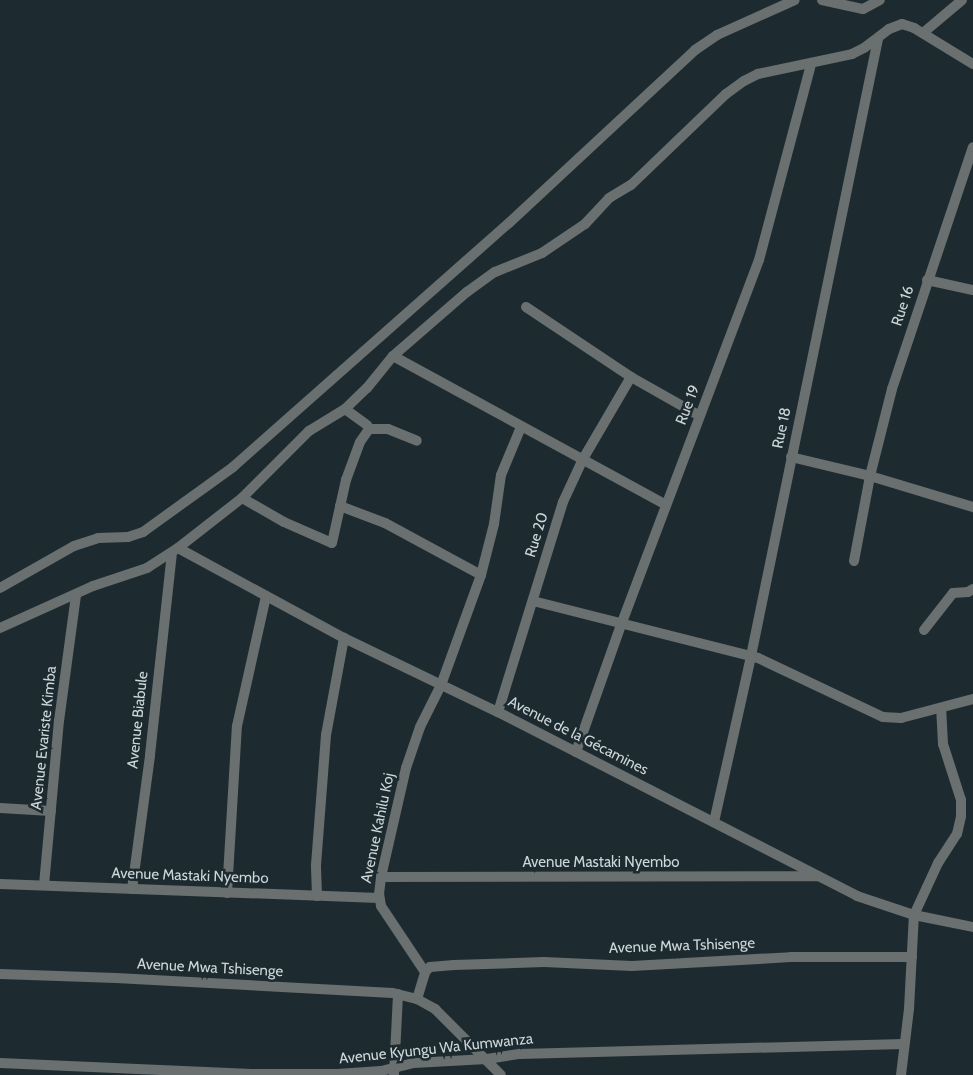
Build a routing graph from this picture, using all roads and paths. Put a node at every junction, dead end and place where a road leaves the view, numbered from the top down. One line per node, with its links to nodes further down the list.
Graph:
1 (795, 0): 30 (street)
2 (822, 0): 3 (street)
3 (880, 0)
4 (962, 0): 5 (street)
5 (923, 33): 6 (street); 8 (street)
6 (878, 39): 7 (street); 20 (street, Rue 18)
7 (811, 64): 13 (street); 16 (street, Rue 19)
8 (973, 64)
9 (973, 147): 10 (street, Rue 16)
10 (927, 280): 11 (street); 22 (street, Rue 16)
11 (973, 290)
12 (526, 307): 14 (street)
13 (393, 356): 15 (street); 17 (street)
14 (631, 378): 16 (street); 21 (street, Rue 20)
15 (345, 410): 18 (street); 23 (street)
16 (700, 416): 24 (street, Rue 19)
17 (521, 427): 21 (street); 29 (street, Avenue Kahilu Koj)
18 (369, 429): 19 (street); 25 (street)
19 (416, 440)
20 (791, 457): 22 (street); 39 (street, Rue 18)
21 (583, 459): 24 (street); 34 (street, Rue 20)
22 (870, 476): 26 (street); 28 (street, Rue 16)
23 (242, 498): 25 (street); 27 (street)
24 (666, 505): 35 (street, Rue 19)
25 (340, 506): 29 (street)
26 (973, 506)
27 (175, 551): 32 (street); 33 (street, Avenue de la Gécamines); 52 (street, Avenue Biabule)
28 (854, 560)
29 (481, 575): 40 (street, Avenue Kahilu Koj)
30 (0, 588)
31 (973, 588): 37 (street)
32 (76, 595): 36 (street); 46 (street, Avenue Evariste Kimba)
33 (266, 596): 38 (street, Avenue de la Gécamines); 53 (street)
34 (533, 601): 35 (street); 43 (street, Rue 20)
35 (621, 625): 39 (street); 44 (street, Rue 19)
36 (0, 628)
37 (924, 630)
38 (344, 638): 40 (street, Avenue de la Gécamines); 54 (street)
39 (751, 656): 42 (street); 47 (street, Rue 18)
40 (442, 685): 43 (street, Avenue de la Gécamines); 49 (street, Avenue Kahilu Koj)
41 (973, 699): 42 (street)
42 (942, 708): 56 (street)
43 (498, 712): 44 (street, Avenue de la Gécamines)
44 (576, 752): 47 (street, Avenue de la Gécamines)
45 (0, 808): 46 (street)
46 (51, 811): 51 (street, Avenue Evariste Kimba)
47 (714, 822): 48 (street, Avenue de la Gécamines)
48 (821, 876): 49 (street, Avenue Mastaki Nyembo); 56 (street, Avenue de la Gécamines)
49 (381, 877): 55 (street, Avenue Kahilu Koj)
50 (0, 884): 51 (street, Avenue Mastaki Nyembo)
51 (44, 886): 52 (street, Avenue Mastaki Nyembo)
52 (132, 889): 53 (street, Avenue Mastaki Nyembo)
53 (227, 893): 54 (street, Avenue Mastaki Nyembo)
54 (317, 896): 55 (street, Avenue Mastaki Nyembo)
55 (379, 898): 59 (street, Avenue Kahilu Koj)
56 (914, 915): 57 (street, Avenue de la Gécamines); 58 (street)
57 (973, 927)
58 (912, 958): 59 (street, Avenue Mwa Tshisenge); 63 (street)
59 (425, 972): 62 (street)
60 (0, 974): 61 (street, Avenue Mwa Tshisenge)
61 (398, 994): 62 (street, Avenue Mwa Tshisenge); 66 (street)
62 (417, 999): 64 (street, Avenue Mwa Tshisenge)
63 (904, 1044): 64 (street, Avenue Kyungu Wa Kumwanza); 68 (street)
64 (487, 1059): 66 (street, Avenue Kyungu Wa Kumwanza); 67 (street, Avenue Mwa Tshisenge)
65 (0, 1063): 66 (street, Avenue Kyungu Wa Kumwanza)
66 (394, 1072)
67 (501, 1075)
68 (901, 1075)

